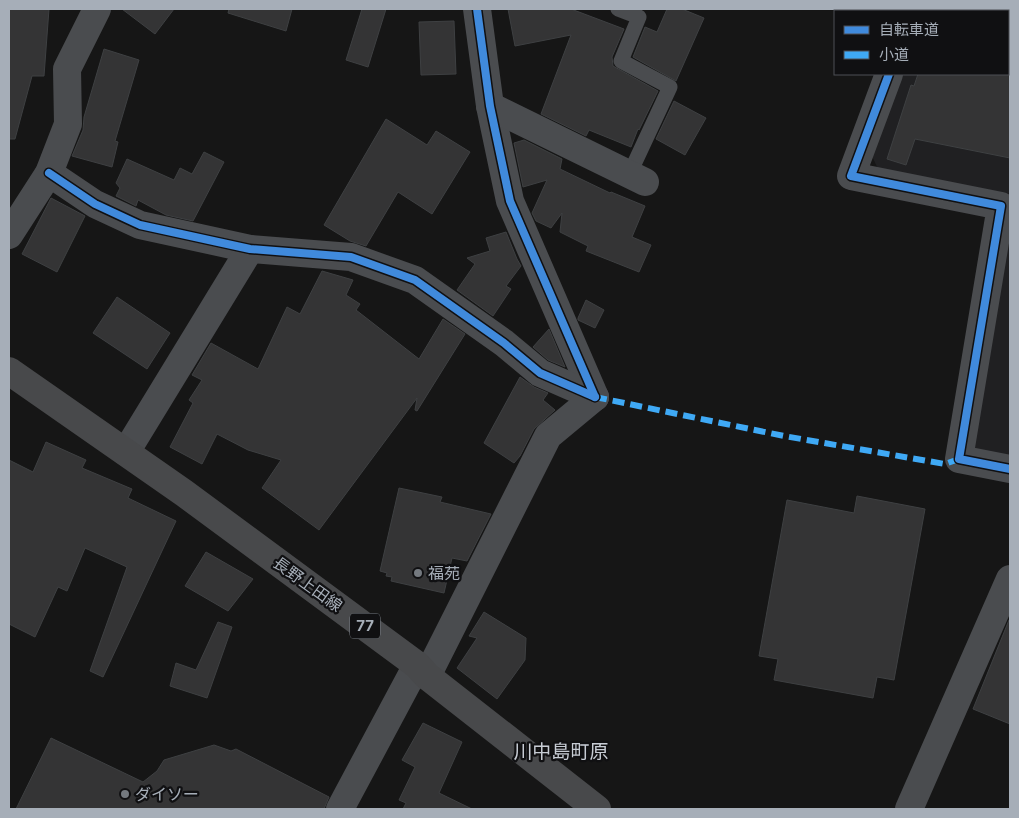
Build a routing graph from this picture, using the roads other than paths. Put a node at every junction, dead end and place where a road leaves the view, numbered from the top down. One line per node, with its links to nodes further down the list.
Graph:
1 (97, 9): 6 (street)
2 (477, 9): 5 (street)
3 (618, 9): 7 (lane)
4 (889, 75): 13 (street)
5 (490, 106): 7 (street); 11 (street)
6 (49, 173): 8 (street); 9 (street)
7 (637, 179)
8 (9, 235)
9 (250, 250): 11 (street); 12 (street)
10 (9, 371): 12 (main road, 長野上田線 / 77)
11 (595, 397): 15 (street)
12 (126, 452): 15 (main road, 長野上田線 / 77)
13 (1010, 469)
14 (1010, 578): 18 (street)
15 (422, 670): 16 (street); 17 (main road, 長野上田線 / 77)
16 (340, 809)
17 (597, 809)
18 (909, 809)

